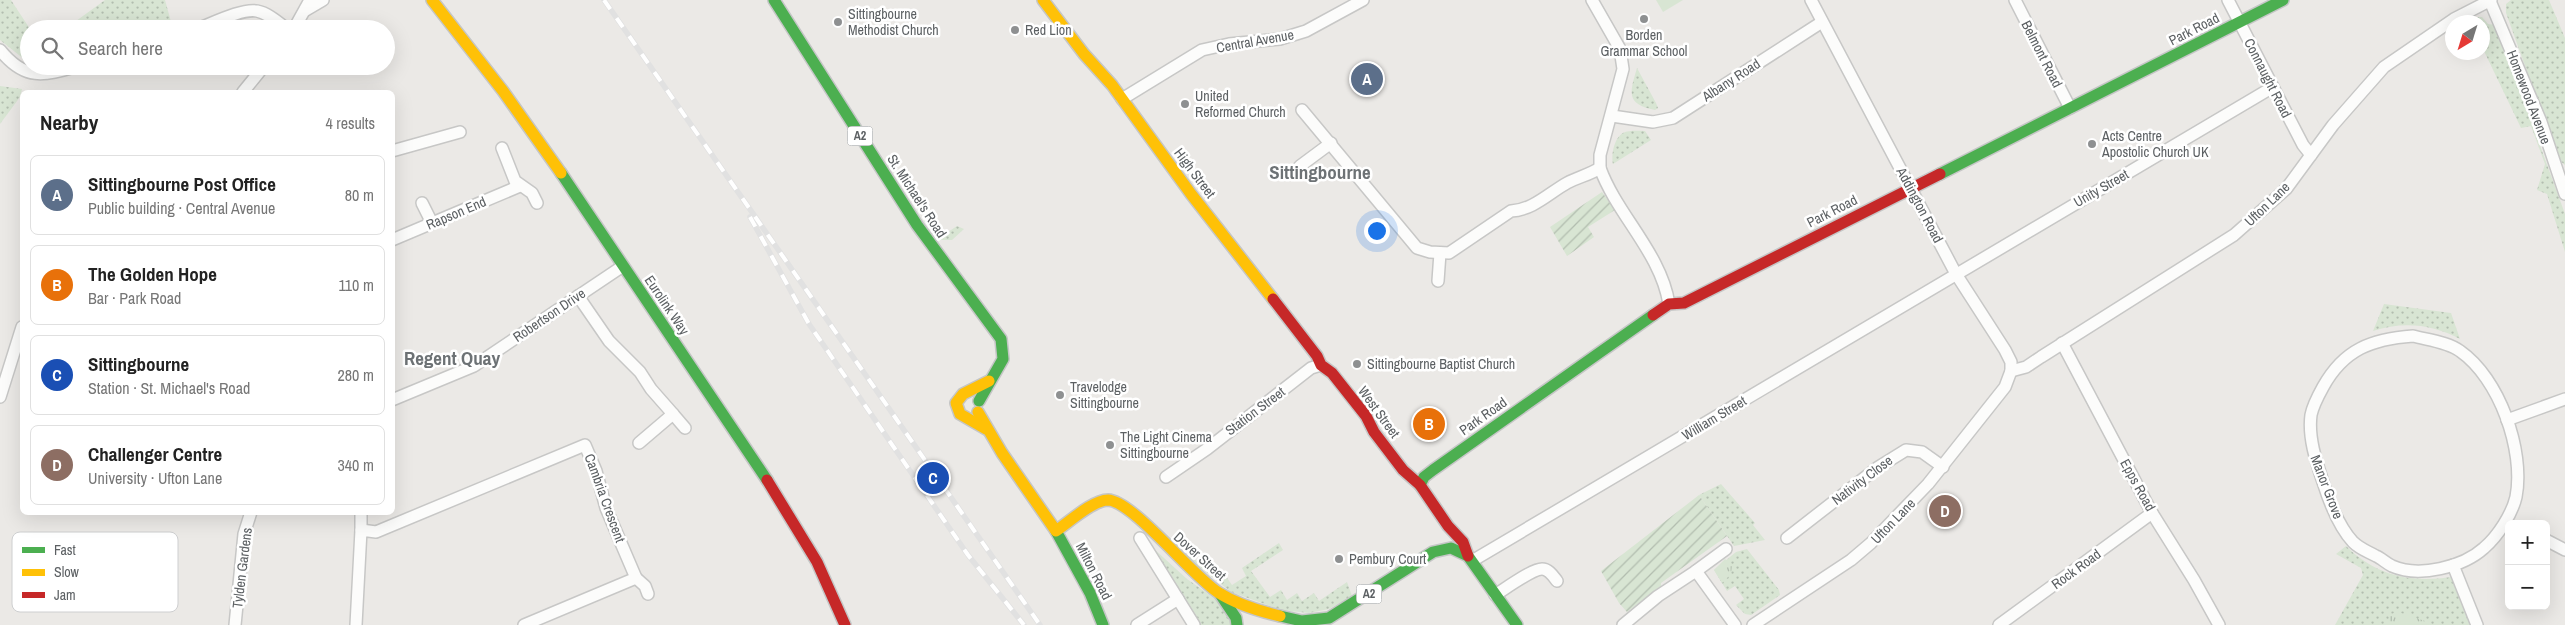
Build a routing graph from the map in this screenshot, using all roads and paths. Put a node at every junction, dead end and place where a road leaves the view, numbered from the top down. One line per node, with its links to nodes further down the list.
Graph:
1 (310, 0): 14 (street)
2 (322, 0): 14 (street)
3 (422, 0): 15 (main road, Eurolink Way)
4 (432, 0): 15 (main road, Eurolink Way)
5 (774, 0): 55 (main road, St. Michael's Road / A2)
6 (1043, 0): 26 (main road, High Street)
7 (1363, 0): 26 (street, Central Avenue)
8 (1592, 0): 29 (street)
9 (1811, 0): 19 (street)
10 (2015, 0): 27 (street, Belmont Road)
11 (2228, 0): 20 (street, Connaught Road)
12 (2283, 0): 20 (main road, Park Road)
13 (2491, 0): 34 (street, Ufton Lane); 37 (street, Homewood Avenue)
14 (305, 11): 18 (street)
15 (444, 14): 46 (main road, Eurolink Way)
16 (226, 20): 17 (street)
17 (275, 20)
18 (300, 20)
19 (1822, 22): 29 (street, Albany Road); 39 (street, Addington Road)
20 (2240, 22): 24 (street, Connaught Road); 27 (main road, Park Road)
21 (0, 50): 22 (street)
22 (20, 68)
23 (256, 75): 25 (street)
24 (2273, 87): 34 (street, Connaught Road); 47 (street, Unity Street)
25 (244, 90)
26 (1122, 98): 53 (main road, High Street)
27 (2070, 108): 39 (main road, Park Road)
28 (1302, 110): 31 (street)
29 (1612, 116): 36 (street)
30 (460, 132): 33 (street)
31 (1331, 142): 35 (street); 45 (street)
32 (502, 148): 38 (street)
33 (395, 150)
34 (2311, 155): 52 (street, Ufton Lane)
35 (1300, 166)
36 (1600, 168): 45 (street); 50 (street)
37 (2561, 174): 40 (street, Homewood Avenue)
38 (520, 186): 42 (street); 43 (street, Rapson End)
39 (1911, 189): 47 (street, Addington Road); 50 (main road, Park Road)
40 (2565, 194)
41 (422, 202): 43 (street)
42 (537, 203)
43 (432, 223): 44 (street, Rapson End)
44 (395, 239)
45 (1440, 253): 48 (street)
46 (623, 266): 49 (street, Robertson Drive); 99 (main road, Eurolink Way)
47 (1956, 274): 54 (street, Addington Road); 86 (street, William Street)
48 (1438, 281)
49 (578, 296): 58 (street, Robertson Drive); 61 (street)
50 (1669, 304): 69 (main road, Park Road)
51 (20, 333): 57 (street)
52 (2062, 343): 54 (street, Ufton Lane); 71 (street, Epps Road)
53 (1321, 365): 68 (street, Station Street); 69 (main road, West Street)
54 (2011, 371): 67 (street, Ufton Lane)
55 (989, 381): 56 (main road, St. Michael's Road / A2); 60 (main road, St. Michael's Road / A2)
56 (966, 393): 60 (main road); 62 (main road)
57 (0, 397)
58 (395, 399)
59 (2565, 399): 63 (street)
60 (979, 406): 62 (main road); 65 (main road)
61 (673, 414): 64 (street); 66 (street)
62 (963, 416): 65 (main road)
63 (2507, 420): 75 (street, Manor Grove); 87 (street, Manor Grove)
64 (685, 428)
65 (986, 429): 70 (main road)
66 (639, 443)
67 (1943, 467): 81 (street, Nativity Close); 108 (street, Ufton Lane)
68 (1166, 477)
69 (1420, 485): 76 (main road, West Street)
70 (1033, 499): 72 (main road); 79 (main road)
71 (2152, 513): 109 (street, Rock Road); 110 (street, Epps Road)
72 (1077, 514): 79 (main road, Dover Street); 91 (main road, Dover Street / A2)
73 (250, 515): 96 (street, Tylden Gardens)
74 (361, 515): 78 (street)
75 (2512, 520)
76 (1448, 526): 83 (main road); 86 (main road, West Street)
77 (2505, 528): 87 (street, Manor Grove)
78 (361, 530): 89 (street, Cambria Crescent); 97 (street)
79 (1056, 531): 100 (main road, Milton Road)
80 (1140, 538): 94 (street)
81 (1786, 538)
82 (2550, 542): 85 (street)
83 (1443, 547): 86 (main road); 95 (main road, Dover Street / A2)
84 (1726, 549): 88 (street)
85 (2565, 550)
86 (1470, 558): 93 (main road, West Street)
87 (2453, 565): 111 (street)
88 (1696, 571): 106 (street); 107 (street)
89 (636, 578): 92 (street); 98 (street)
90 (1556, 581): 93 (street)
91 (1219, 593): 95 (main road, Dover Street / A2); 103 (main road, A2)
92 (648, 594)
93 (1496, 595): 105 (main road, West Street)
94 (1178, 599): 101 (street); 102 (street)
95 (1289, 619): 104 (main road, A2)
96 (235, 625)
97 (356, 625)
98 (524, 625)
99 (845, 625)
100 (1103, 625)
101 (1137, 625)
102 (1194, 625)
103 (1237, 625)
104 (1261, 625)
105 (1517, 625)
106 (1623, 625)
107 (1736, 625)
108 (1754, 625)
109 (1999, 625)
110 (2219, 625)
111 (2477, 625)

